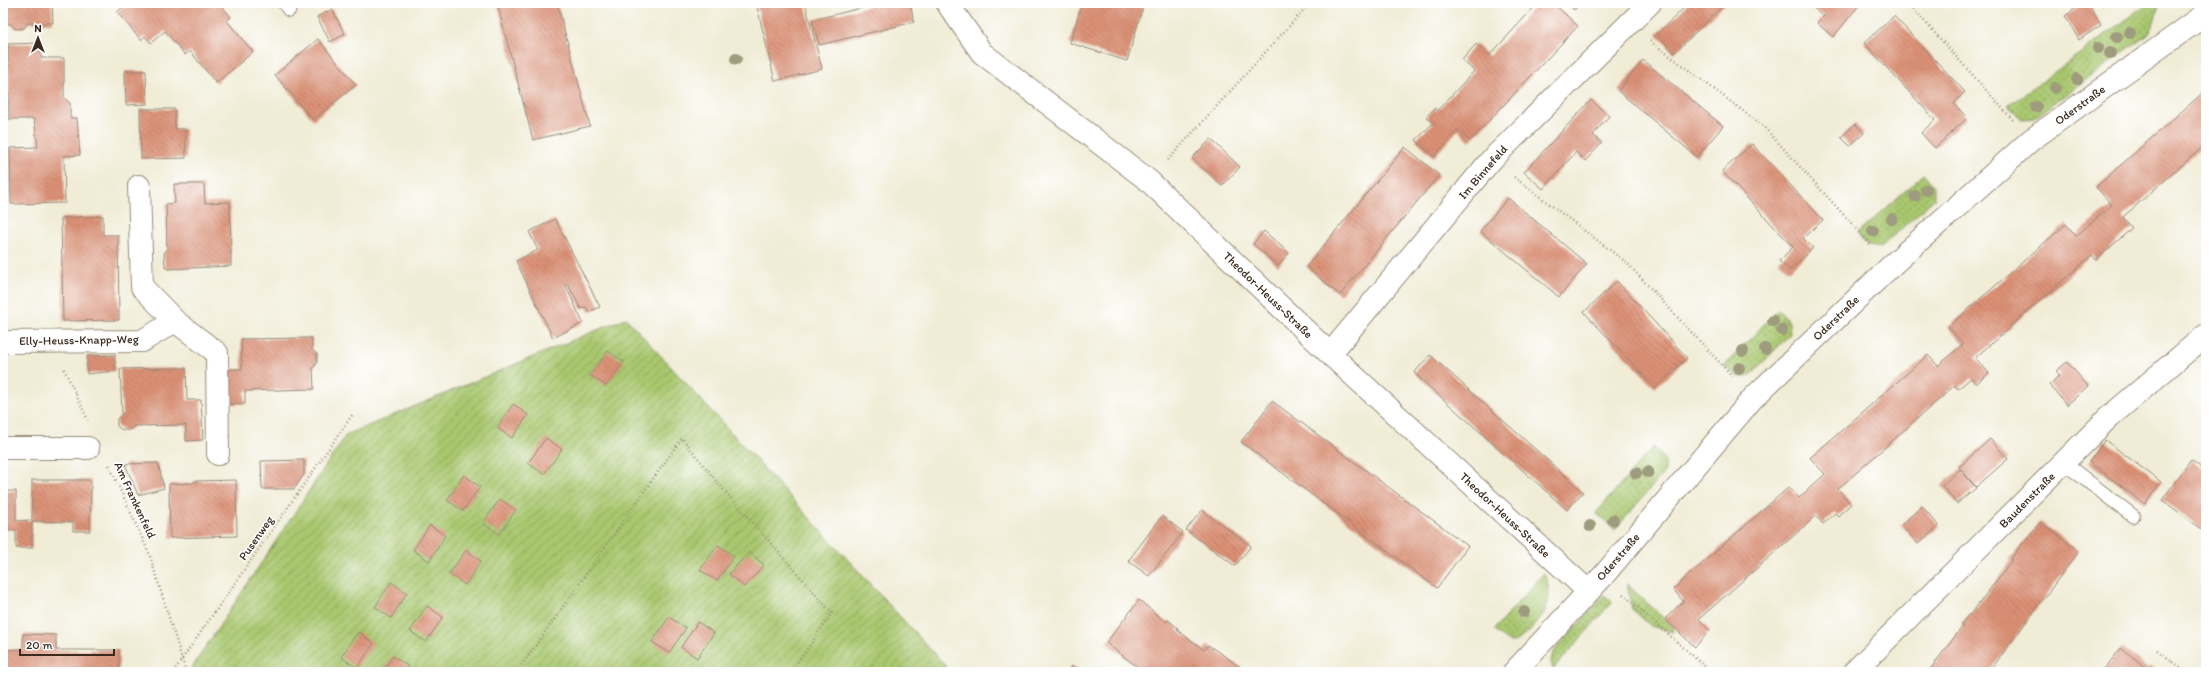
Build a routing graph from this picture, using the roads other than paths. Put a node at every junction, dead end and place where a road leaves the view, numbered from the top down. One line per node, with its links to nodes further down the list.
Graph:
1 (947, 3): 10 (street, Theodor-Heuss-Straße)
2 (1650, 3): 10 (street, Im Binnefeld)
3 (2199, 3): 4 (street)
4 (2206, 10)
5 (2206, 14): 16 (street, Oderstraße)
6 (140, 186): 7 (street)
7 (175, 321): 9 (street, Elly-Heuss-Knapp-Weg); 13 (street)
8 (2206, 335): 14 (street, Baudenstraße)
9 (3, 342)
10 (1330, 354): 16 (street, Theodor-Heuss-Straße)
11 (3, 448): 12 (street)
12 (88, 448)
13 (218, 454)
14 (2064, 463): 15 (lane); 18 (street, Baudenstraße)
15 (2133, 516)
16 (1595, 584): 17 (street, Oderstraße)
17 (1514, 672)
18 (1854, 672)

